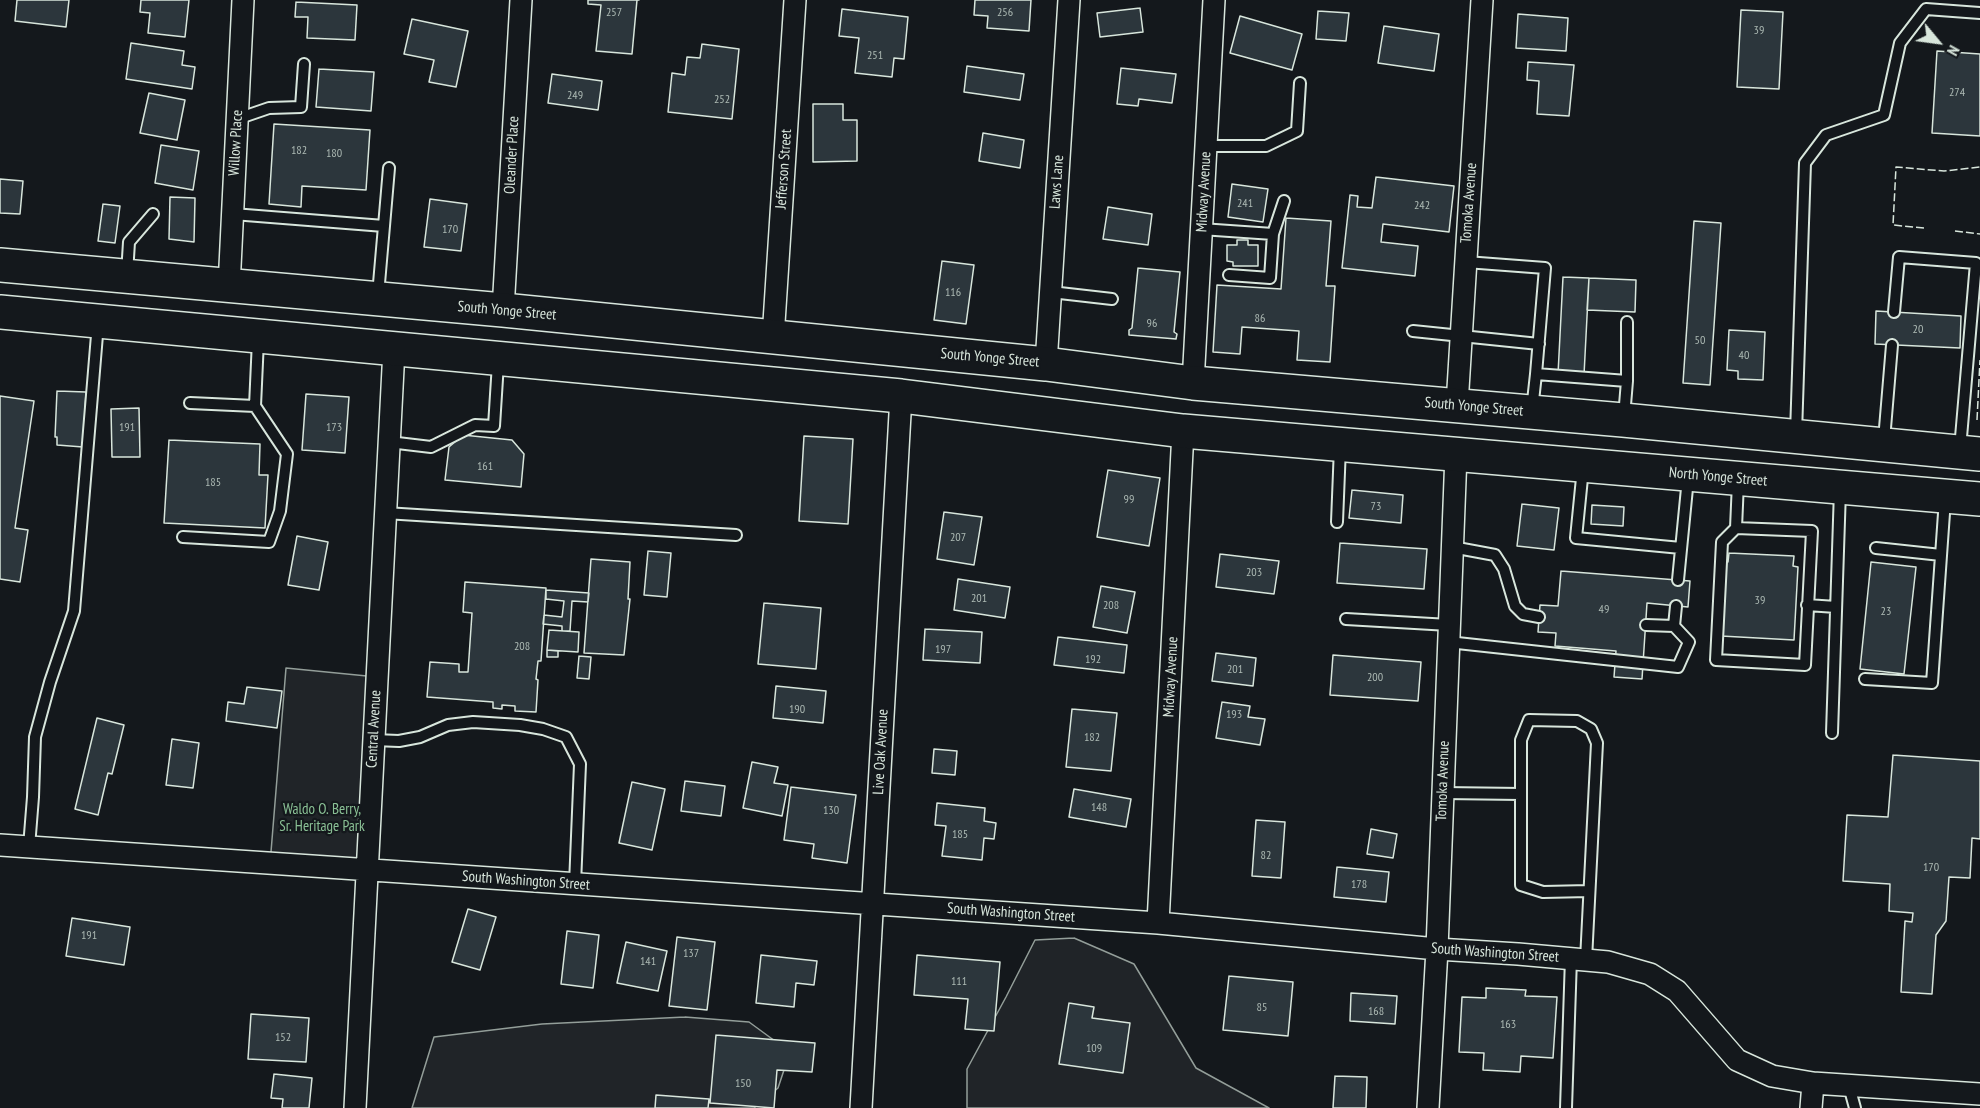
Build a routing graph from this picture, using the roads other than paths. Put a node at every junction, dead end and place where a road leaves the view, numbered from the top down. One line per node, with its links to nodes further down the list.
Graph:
1 (243, 0): 12 (street, Willow Place)
2 (521, 0): 29 (street, Oleander Place)
3 (795, 0): 37 (street, Jefferson Street)
4 (1069, 0): 26 (street, Laws Lane)
5 (1214, 0): 13 (street, Midway Avenue)
6 (1482, 0): 21 (street, Tomoka Avenue)
7 (1960, 0): 8 (lane)
8 (1960, 12): 9 (lane); 54 (lane)
9 (1980, 13)
10 (304, 64): 12 (lane)
11 (1300, 83): 13 (lane)
12 (237, 118): 17 (street, Willow Place)
13 (1206, 146): 19 (street, Midway Avenue)
14 (389, 168): 18 (lane)
15 (1284, 201): 20 (lane)
16 (153, 214): 24 (lane)
17 (232, 214): 18 (lane); 25 (street, Willow Place)
18 (384, 226): 27 (lane)
19 (1201, 229): 20 (lane); 45 (street, Midway Avenue)
20 (1273, 234): 23 (lane)
21 (1466, 262): 36 (street, Tomoka Avenue); 38 (lane)
22 (0, 265): 24 (main road, South Yonge Street)
23 (1229, 275)
24 (127, 277): 25 (main road, South Yonge Street)
25 (229, 287): 27 (main road, South Yonge Street)
26 (1051, 292): 28 (lane); 42 (street, Laws Lane)
27 (378, 299): 29 (main road, South Yonge Street)
28 (1112, 299)
29 (492, 309): 37 (main road, South Yonge Street); 40 (main road)
30 (0, 312): 32 (main road)
31 (1894, 312): 58 (lane)
32 (98, 321): 35 (main road); 90 (lane)
33 (1628, 322): 44 (lane)
34 (1413, 332): 36 (lane)
35 (259, 336): 40 (main road); 49 (lane)
36 (1461, 336): 38 (lane); 48 (street, Tomoka Avenue)
37 (773, 338): 42 (main road, South Yonge Street)
38 (1539, 344): 43 (lane)
39 (1892, 345): 57 (lane)
40 (394, 349): 41 (main road); 55 (street, Central Avenue)
41 (499, 359): 46 (main road); 55 (lane)
42 (1046, 364): 45 (main road, South Yonge Street)
43 (1536, 375): 44 (lane); 50 (lane)
44 (1627, 381): 51 (lane)
45 (1193, 383): 48 (main road, South Yonge Street)
46 (901, 396): 52 (main road); 94 (street, Live Oak Avenue)
47 (190, 403): 49 (lane)
48 (1457, 405): 50 (main road, South Yonge Street); 53 (main road)
49 (255, 406): 70 (lane)
50 (1532, 412): 51 (main road, South Yonge Street)
51 (1623, 420): 54 (main road, South Yonge Street)
52 (1183, 431): 53 (main road); 95 (street, Midway Avenue)
53 (1253, 436): 56 (main road)
54 (1796, 437): 57 (main road, South Yonge Street)
55 (389, 442): 66 (street, Central Avenue)
56 (1341, 443): 59 (main road); 67 (lane)
57 (1883, 446): 58 (main road, South Yonge Street)
58 (1970, 453)
59 (1456, 454): 60 (main road, North Yonge Street); 71 (street, Tomoka Avenue)
60 (1583, 465): 61 (main road, North Yonge Street); 72 (lane)
61 (1688, 474): 62 (main road, North Yonge Street); 72 (lane)
62 (1738, 478): 63 (main road, North Yonge Street); 68 (lane)
63 (1840, 487): 64 (main road, North Yonge Street); 78 (lane)
64 (1945, 496): 65 (main road, North Yonge Street); 74 (lane)
65 (1980, 499)
66 (386, 513): 69 (lane); 86 (street, Central Avenue)
67 (1337, 522)
68 (1736, 528): 76 (lane); 76 (lane)
69 (736, 535)
70 (183, 537)
71 (1452, 547): 79 (lane); 83 (street, Tomoka Avenue)
72 (1681, 548): 75 (lane)
73 (1876, 548): 74 (lane)
74 (1941, 555): 84 (lane)
75 (1678, 580)
76 (1808, 605): 78 (lane)
77 (1676, 606): 82 (lane)
78 (1836, 607): 85 (lane)
79 (1539, 617)
80 (1346, 619): 83 (lane)
81 (1646, 625): 82 (lane)
82 (1674, 626): 83 (lane)
83 (1449, 634): 87 (street, Tomoka Avenue)
84 (1865, 679)
85 (1832, 733)
86 (374, 740): 91 (street, Central Avenue); 92 (lane)
87 (1443, 793): 88 (lane); 96 (street, Tomoka Avenue)
88 (1521, 794): 93 (lane); 93 (lane)
89 (0, 845): 90 (street, South Washington Street)
90 (29, 847): 91 (street, South Washington Street)
91 (367, 871): 92 (street, South Washington Street); 101 (street, Central Avenue)
92 (575, 884): 94 (street, South Washington Street)
93 (1589, 891): 97 (lane)
94 (872, 904): 95 (street, South Washington Street); 102 (street, Live Oak Avenue)
95 (1158, 923): 96 (street, South Washington Street)
96 (1437, 949): 97 (street, South Washington Street); 103 (street, Tomoka Avenue)
97 (1579, 959): 98 (street, South Washington Street); 104 (lane)
98 (1813, 1083): 99 (street, South Washington Street); 105 (street)
99 (1850, 1086): 100 (street, South Washington Street); 106 (lane)
100 (1980, 1094)
101 (355, 1108)
102 (861, 1108)
103 (1428, 1108)
104 (1566, 1108)
105 (1811, 1108)
106 (1855, 1108)

